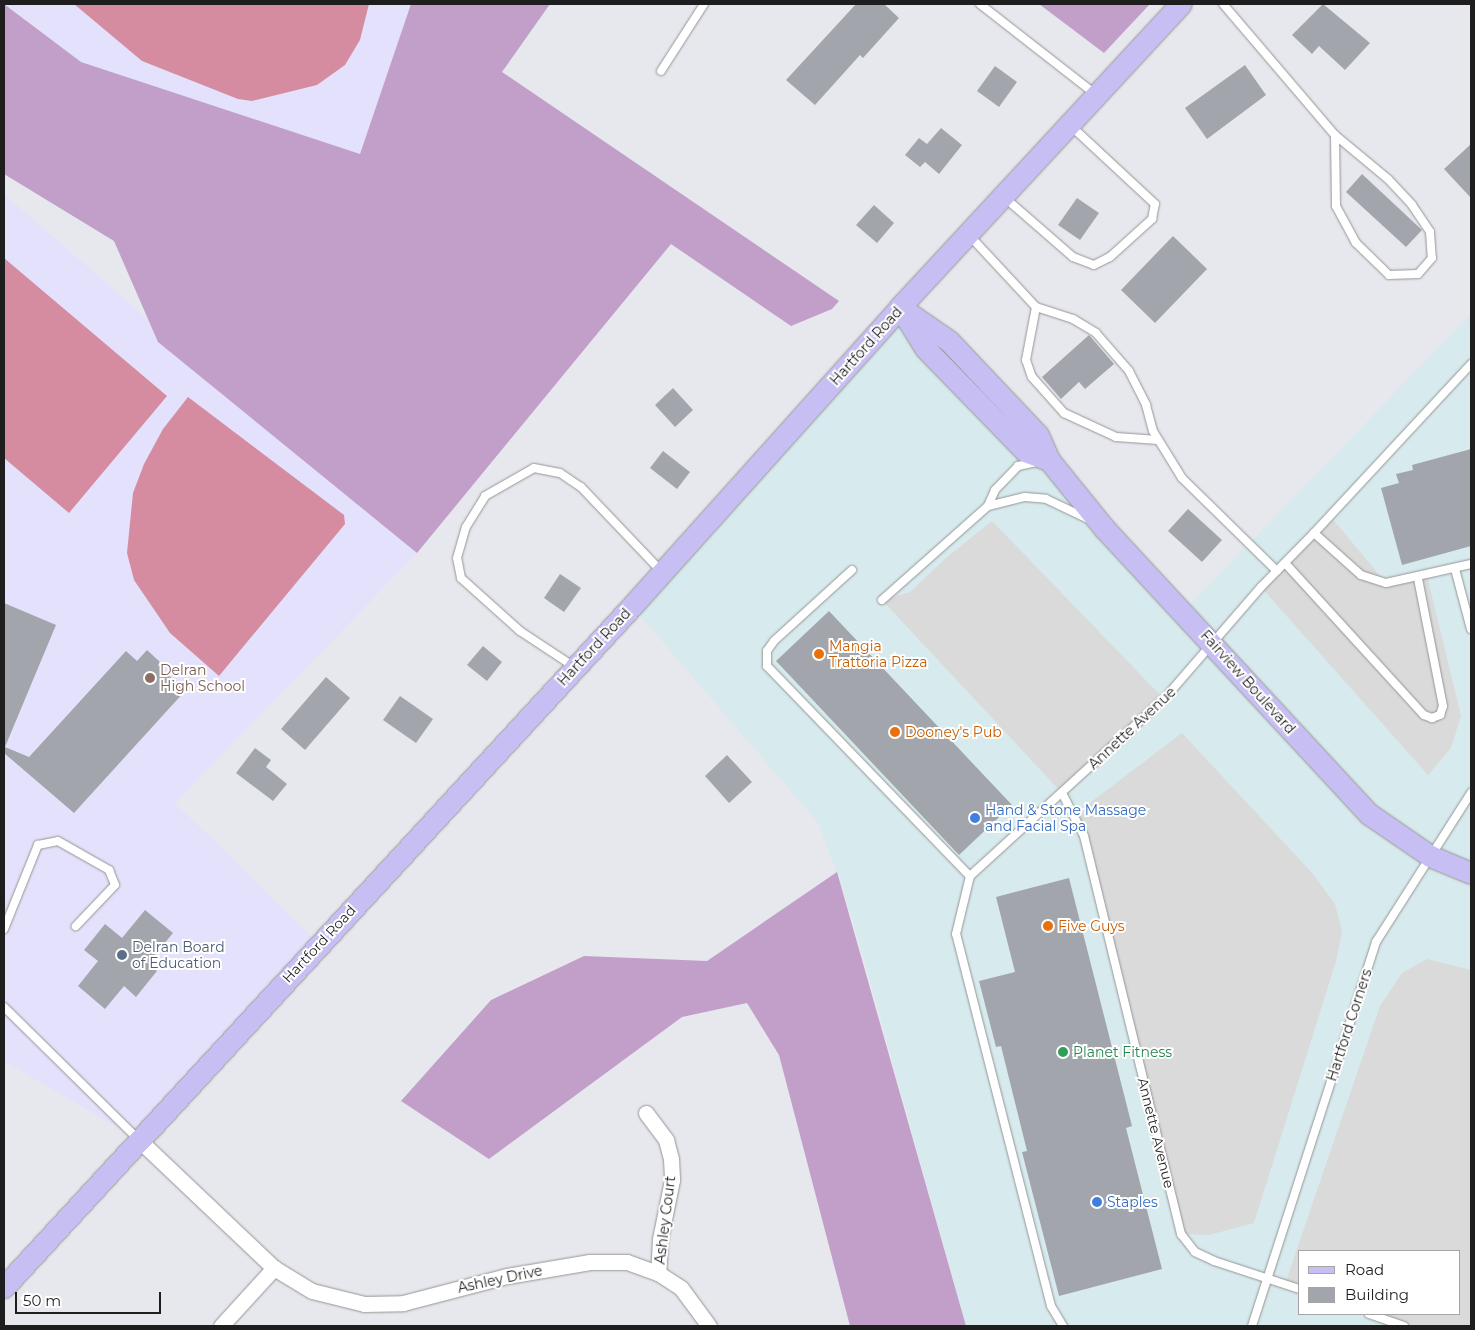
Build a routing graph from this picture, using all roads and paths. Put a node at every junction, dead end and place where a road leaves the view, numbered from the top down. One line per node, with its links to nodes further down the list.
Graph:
1 (704, 4): 5 (lane)
2 (980, 4): 6 (lane)
3 (1181, 4): 6 (main road, Hartford Road)
4 (1223, 4): 8 (lane)
5 (661, 71)
6 (1097, 96): 7 (main road, Hartford Road)
7 (1070, 124): 9 (main road, Hartford Road); 9 (lane)
8 (1335, 135): 8 (lane)
9 (1004, 196): 10 (main road, Hartford Road)
10 (968, 235): 11 (main road, Hartford Road); 12 (lane)
11 (900, 307): 15 (main road); 24 (main road, Hartford Road)
12 (1036, 307): 14 (lane); 14 (lane)
13 (1471, 364): 18 (lane, Annette Avenue)
14 (1158, 440): 23 (lane)
15 (1049, 460): 16 (lane); 17 (main road, Fairview Boulevard)
16 (988, 506): 17 (lane); 26 (lane)
17 (1104, 528): 28 (main road, Fairview Boulevard)
18 (1314, 533): 19 (lane, Annette Avenue); 25 (lane)
19 (1285, 563): 23 (lane, Annette Avenue); 25 (lane)
20 (1471, 564): 21 (lane)
21 (1455, 569): 25 (lane); 27 (lane)
22 (852, 570): 34 (lane)
23 (1277, 571): 28 (lane, Annette Avenue)
24 (662, 572): 29 (main road, Hartford Road); 29 (lane)
25 (1418, 578)
26 (882, 600)
27 (1471, 629)
28 (1214, 645): 31 (lane, Annette Avenue); 32 (main road, Fairview Boulevard)
29 (575, 668): 39 (main road, Hartford Road)
30 (1471, 793): 32 (lane, Hartford Corners)
31 (1062, 794): 34 (lane); 42 (lane, Annette Avenue)
32 (1430, 856): 33 (main road, Fairview Boulevard); 42 (lane, Hartford Corners)
33 (1471, 873)
34 (970, 876): 48 (lane)
35 (76, 926): 36 (lane)
36 (4, 929)
37 (4, 1007): 39 (lane)
38 (646, 1113): 41 (street, Ashley Court)
39 (139, 1140): 40 (street, Ashley Drive); 43 (main road, Hartford Road)
40 (274, 1268): 41 (street, Ashley Drive); 46 (street)
41 (658, 1273): 47 (street, Ashley Drive)
42 (1268, 1278): 44 (lane, Annette Avenue); 49 (lane, Hartford Corners)
43 (4, 1287)
44 (1298, 1289)
45 (1372, 1315): 50 (lane)
46 (221, 1326)
47 (709, 1326)
48 (1063, 1326)
49 (1252, 1326)
50 (1404, 1326)

